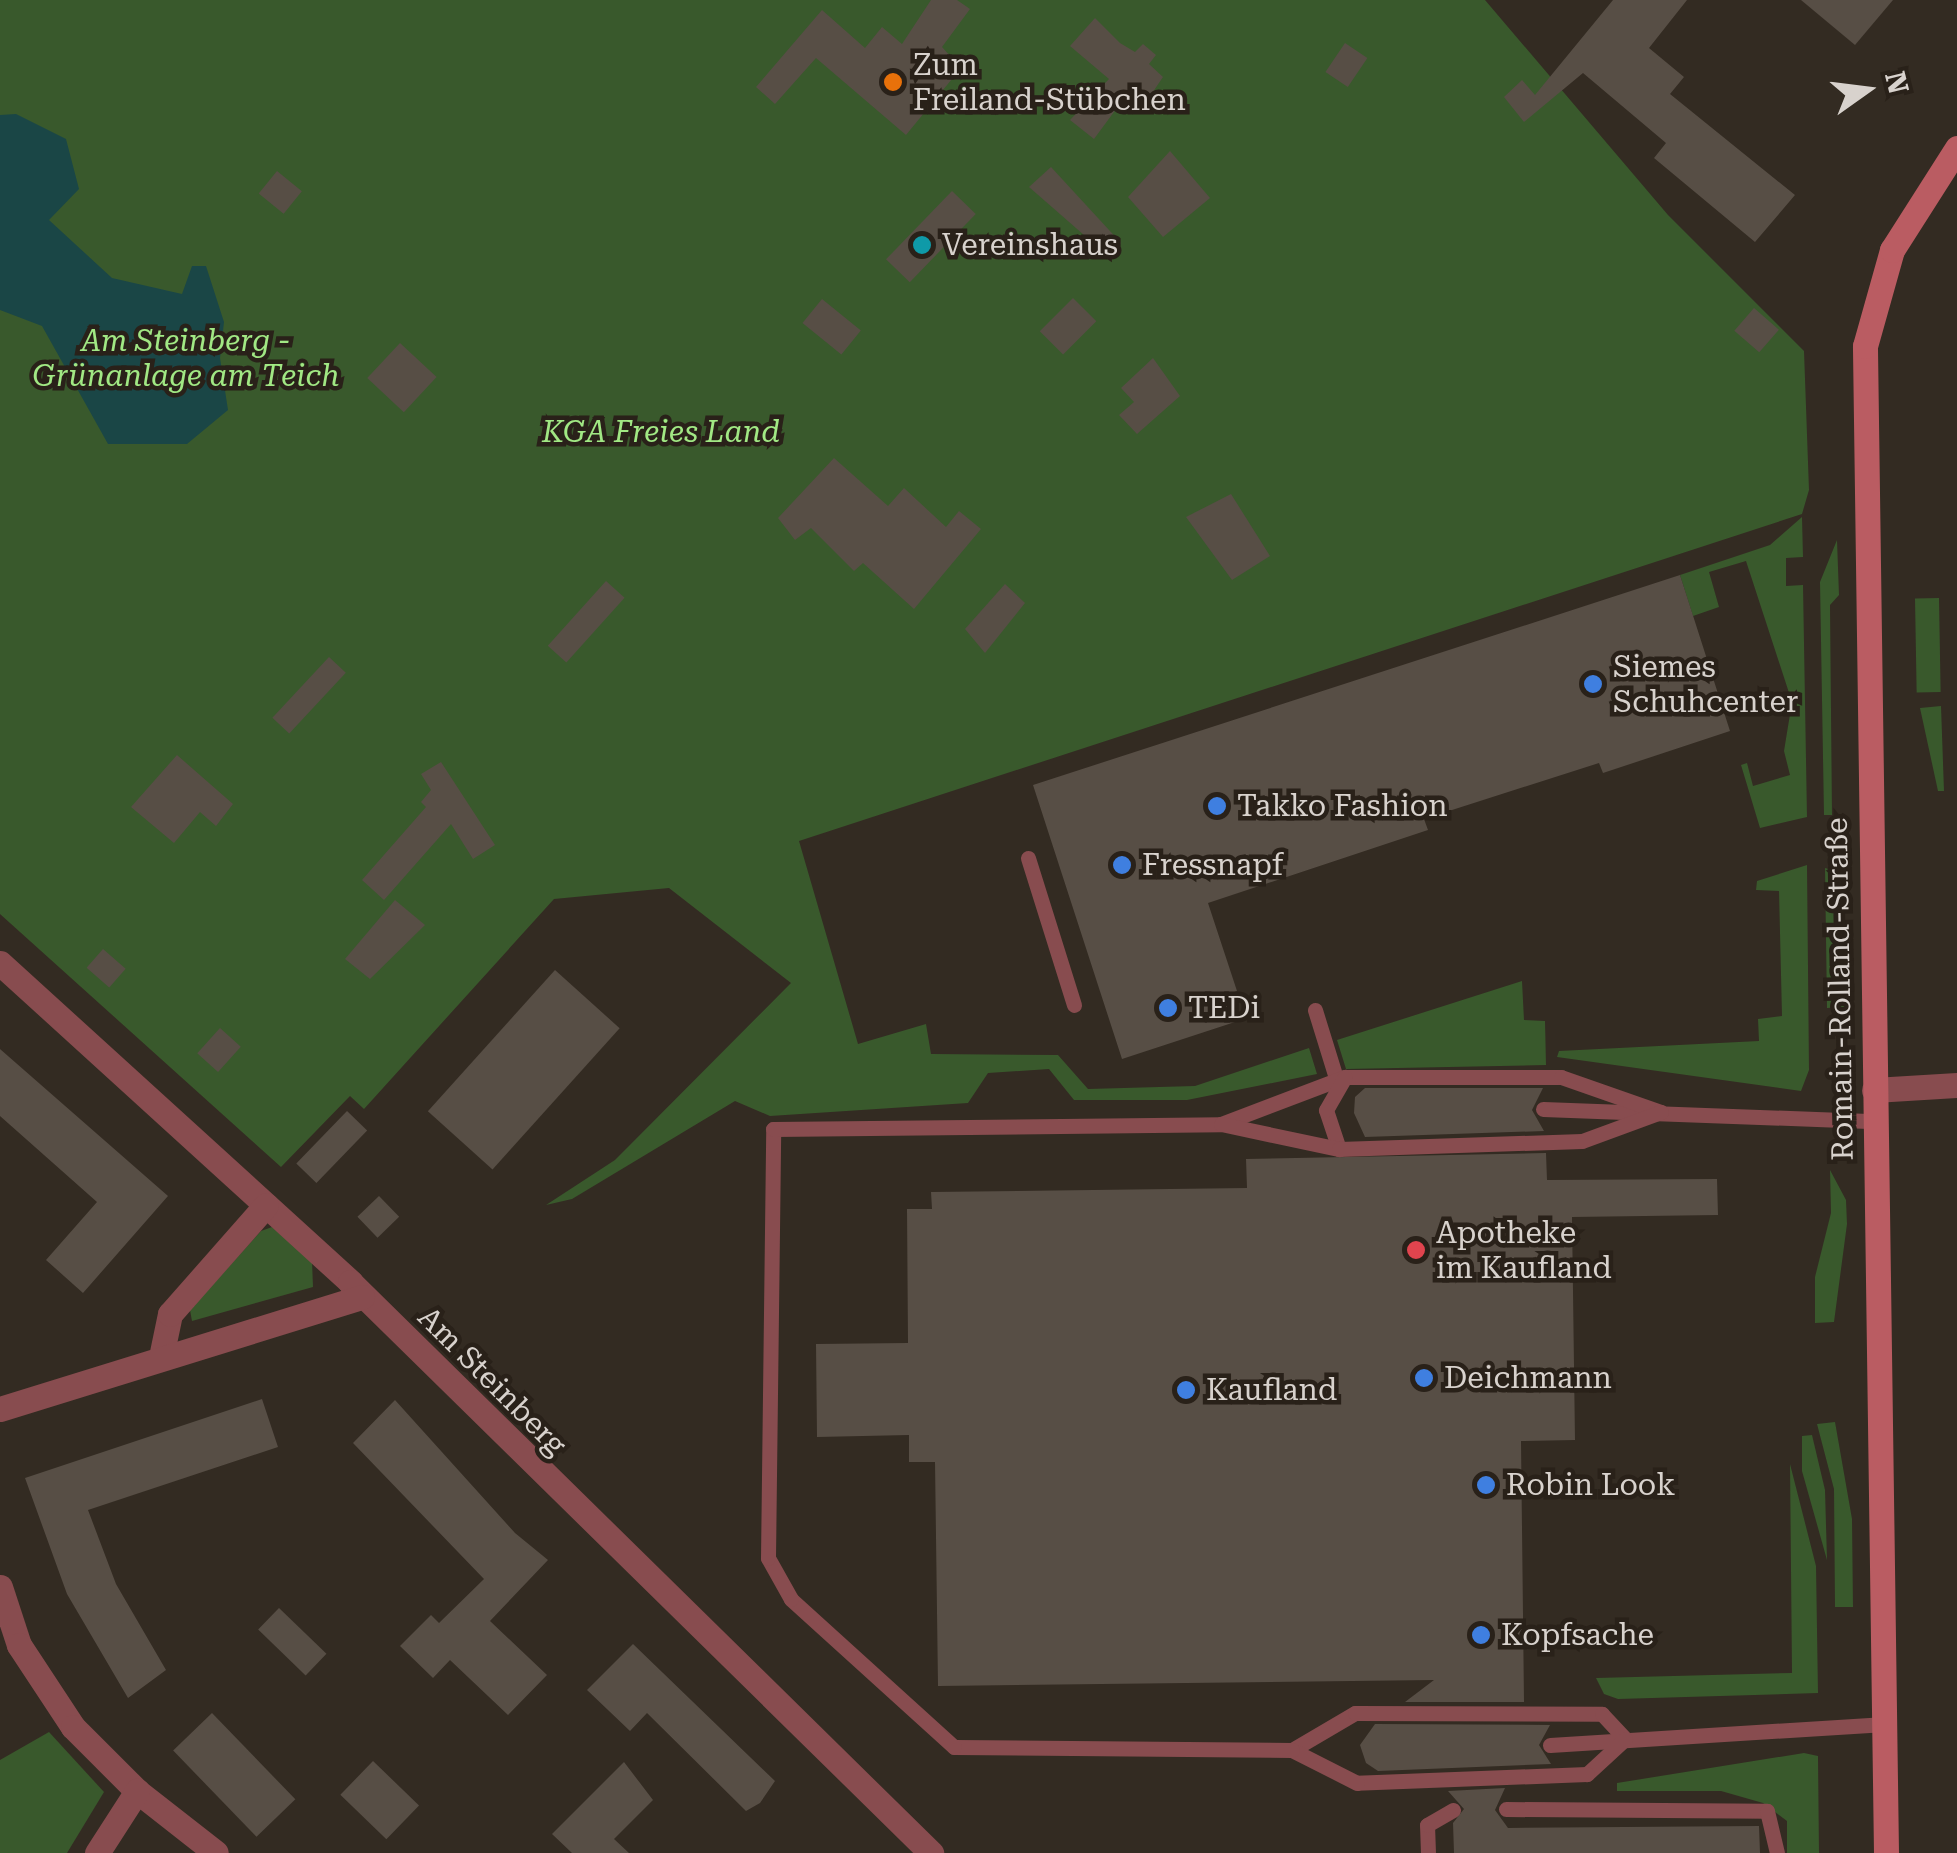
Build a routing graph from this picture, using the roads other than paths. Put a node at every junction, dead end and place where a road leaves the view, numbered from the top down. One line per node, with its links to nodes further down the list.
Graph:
1 (1957, 148): 8 (main road, Romain-Rolland-Straße)
2 (1028, 858): 4 (lane)
3 (0, 964): 14 (street, Am Steinberg)
4 (1074, 1005)
5 (1315, 1010): 6 (lane)
6 (1341, 1079): 10 (lane); 12 (lane); 13 (lane)
7 (1957, 1085): 8 (street)
8 (1874, 1090): 11 (main road, Romain-Rolland-Straße)
9 (1543, 1109): 10 (lane)
10 (1661, 1112): 11 (lane); 13 (lane)
11 (1875, 1121): 19 (main road, Romain-Rolland-Straße)
12 (1221, 1124): 13 (lane); 22 (lane)
13 (1340, 1149)
14 (266, 1206): 15 (street, Am Steinberg); 16 (street)
15 (362, 1297): 16 (street); 28 (street, Am Steinberg)
16 (161, 1357): 17 (street)
17 (0, 1409)
18 (0, 1588): 23 (street)
19 (1885, 1724): 20 (lane); 31 (main road, Romain-Rolland-Straße)
20 (1625, 1739): 21 (lane); 22 (lane); 22 (lane)
21 (1550, 1745)
22 (1292, 1750)
23 (137, 1791): 26 (street); 27 (street)
24 (1506, 1809): 30 (lane)
25 (1453, 1810): 29 (lane)
26 (97, 1853)
27 (216, 1853)
28 (931, 1853)
29 (1428, 1853)
30 (1777, 1853)
31 (1886, 1853)

